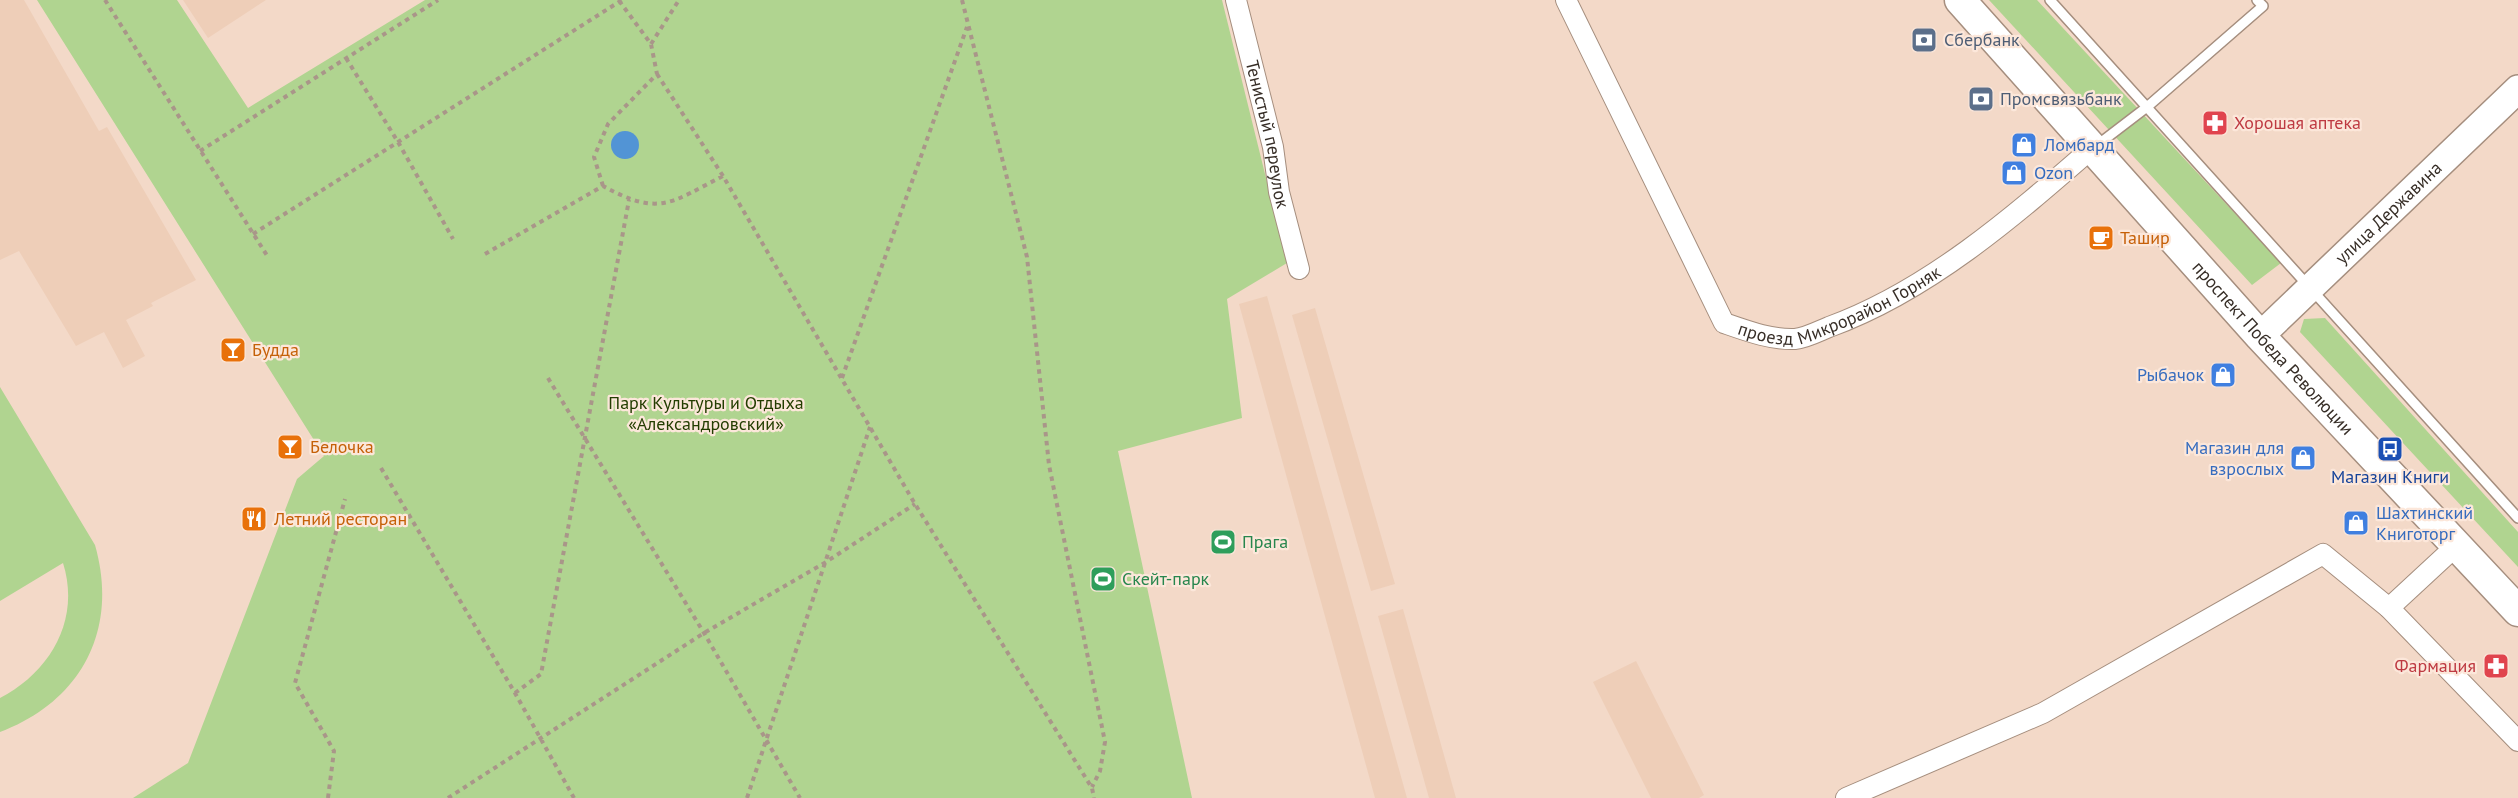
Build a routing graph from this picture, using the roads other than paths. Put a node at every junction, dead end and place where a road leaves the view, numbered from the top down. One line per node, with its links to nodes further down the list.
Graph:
1 (1236, 0): 9 (street, Тенистый переулок)
2 (1566, 0): 8 (street, проезд Микрорайон Горняк)
3 (1960, 0): 8 (main road, проспект Победа Революции)
4 (2050, 0): 7 (lane)
5 (2257, 0): 7 (lane)
6 (2518, 89): 10 (street, улица Державина)
7 (2147, 107): 8 (lane); 10 (lane)
8 (2091, 149): 11 (main road, проспект Победа Революции)
9 (1299, 269)
10 (2312, 287): 11 (street, улица Державина); 12 (lane)
11 (2260, 336): 13 (main road, проспект Победа Революции)
12 (2518, 518)
13 (2456, 546): 14 (street); 15 (main road, проспект Победа Революции)
14 (2389, 608): 16 (street); 17 (street)
15 (2518, 611)
16 (2518, 741)
17 (1852, 797)

